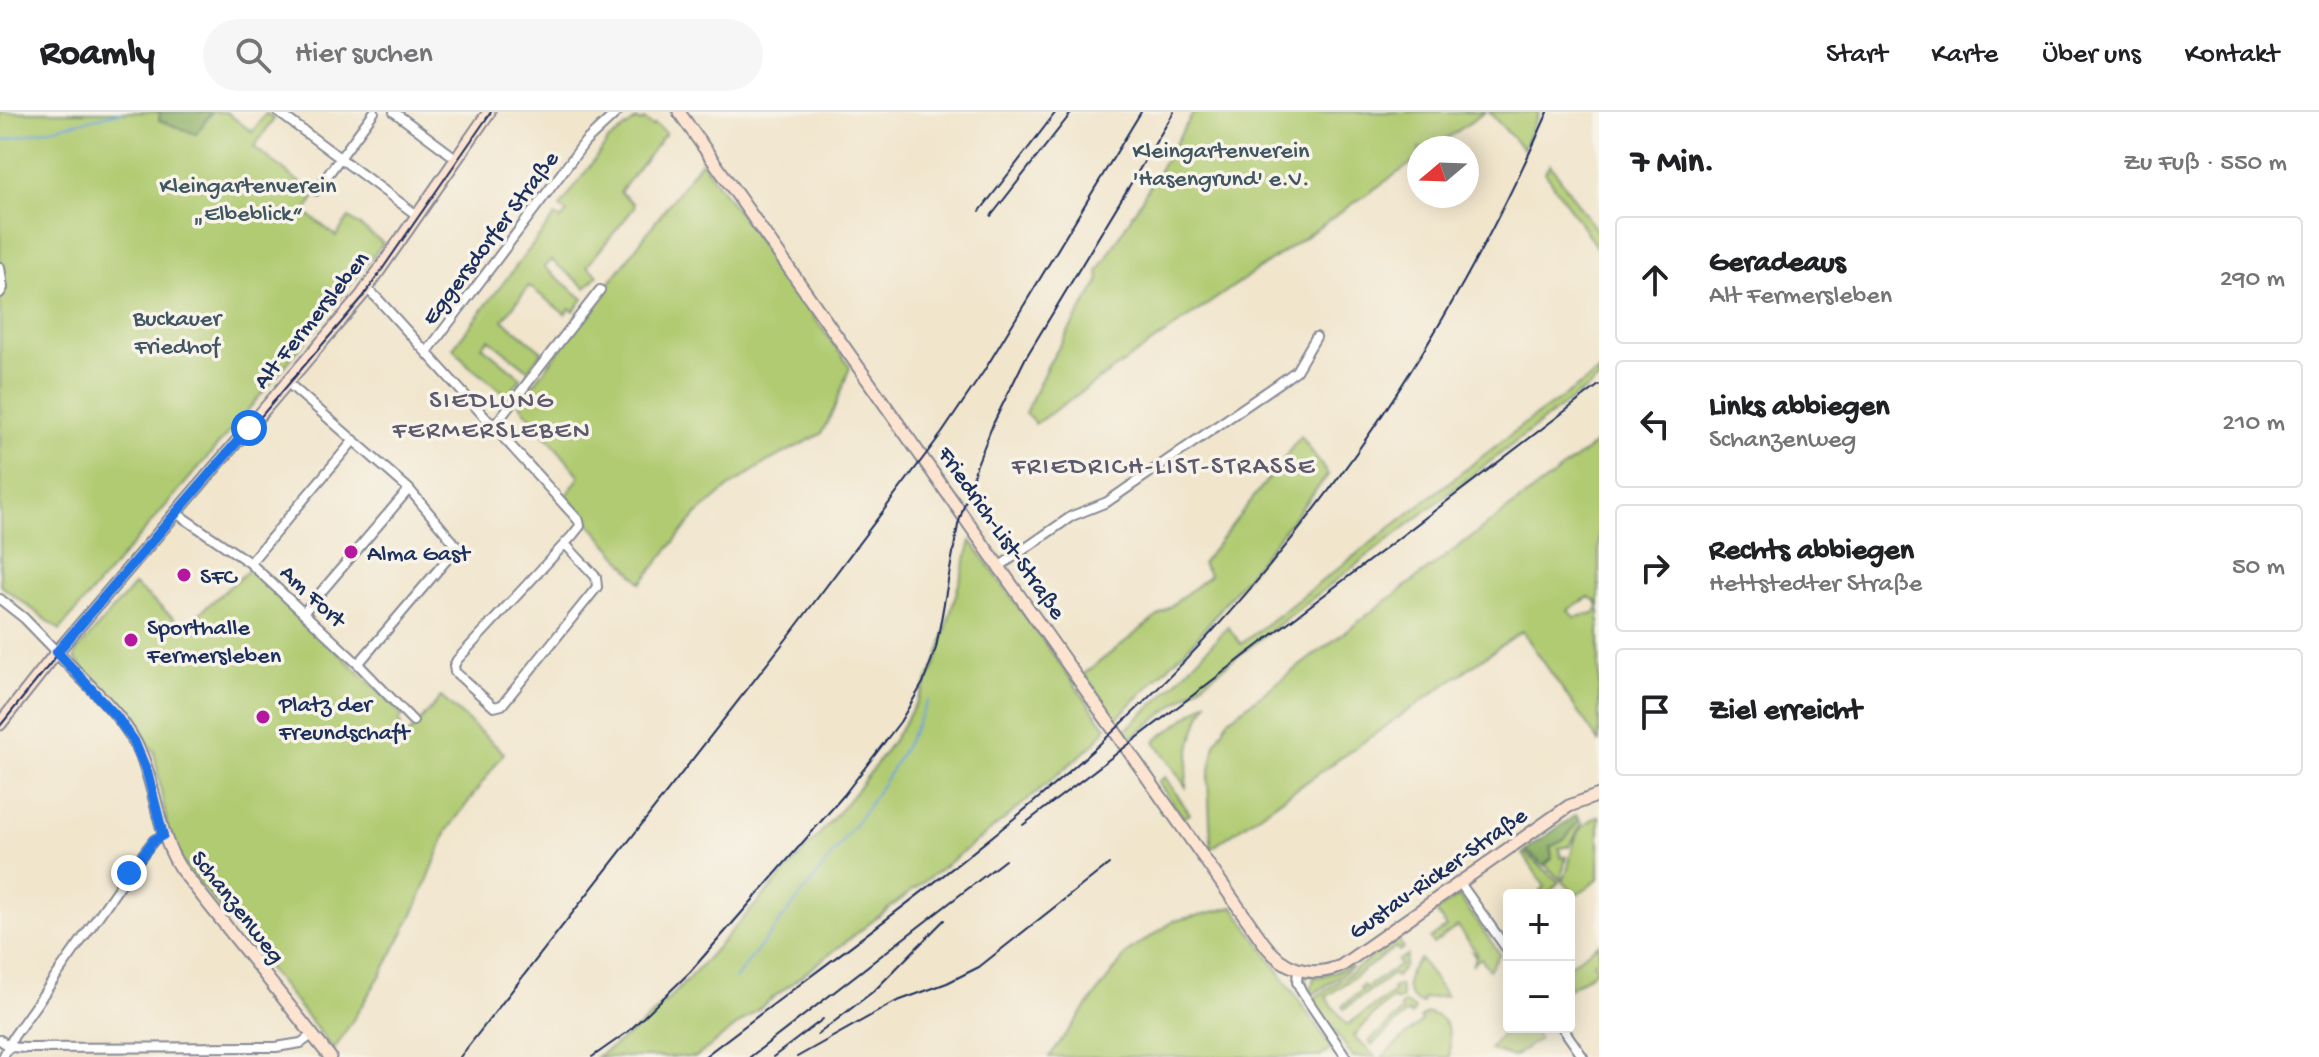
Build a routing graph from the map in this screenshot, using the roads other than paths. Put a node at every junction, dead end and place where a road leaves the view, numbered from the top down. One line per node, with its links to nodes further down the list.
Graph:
1 (278, 112): 7 (street)
2 (374, 112): 7 (street)
3 (394, 112): 8 (street)
4 (489, 112): 8 (street, Alt Fermersleben)
5 (617, 112): 16 (street, Eggersdorfer Straße)
6 (679, 112): 24 (street, Friedrich-List-Straße)
7 (339, 159): 9 (street); 10 (street)
8 (457, 159): 10 (street, Alt Fermersleben)
9 (316, 191)
10 (418, 216): 12 (street, Alt Fermersleben)
11 (0, 267): 14 (street)
12 (367, 289): 16 (street); 17 (street, Alt Fermersleben)
13 (600, 290): 18 (street)
14 (0, 293)
15 (1316, 337): 24 (street)
16 (427, 352): 18 (street)
17 (288, 383): 19 (street); 21 (street, Alt Fermersleben)
18 (494, 426): 22 (street)
19 (354, 440): 20 (street); 23 (street)
20 (409, 489): 26 (street); 28 (street)
21 (176, 513): 23 (street, Am Fort); 27 (street, Alt Fermersleben)
22 (568, 540): 22 (street)
23 (250, 563): 26 (street, Am Fort)
24 (1000, 566): 35 (street, Friedrich-List-Straße)
25 (0, 599): 27 (street)
26 (304, 612): 28 (street, Am Fort)
27 (57, 652): 30 (street, Alt Fermersleben); 32 (street, Schanzenweg)
28 (358, 664): 29 (street, Am Fort)
29 (413, 721)
30 (0, 724)
31 (1599, 795): 33 (street, Gustav-Ricker-Straße)
32 (163, 835): 37 (street, Schanzenweg); 39 (street)
33 (1460, 883): 34 (street); 35 (street, Gustav-Ricker-Straße)
34 (1503, 944)
35 (1298, 970): 42 (street)
36 (1566, 1033): 43 (street)
37 (312, 1035): 39 (street); 41 (street, Schanzenweg)
38 (0, 1040): 39 (street)
39 (10, 1047): 40 (street)
40 (3, 1057)
41 (330, 1057)
42 (1346, 1057)
43 (1583, 1057)

